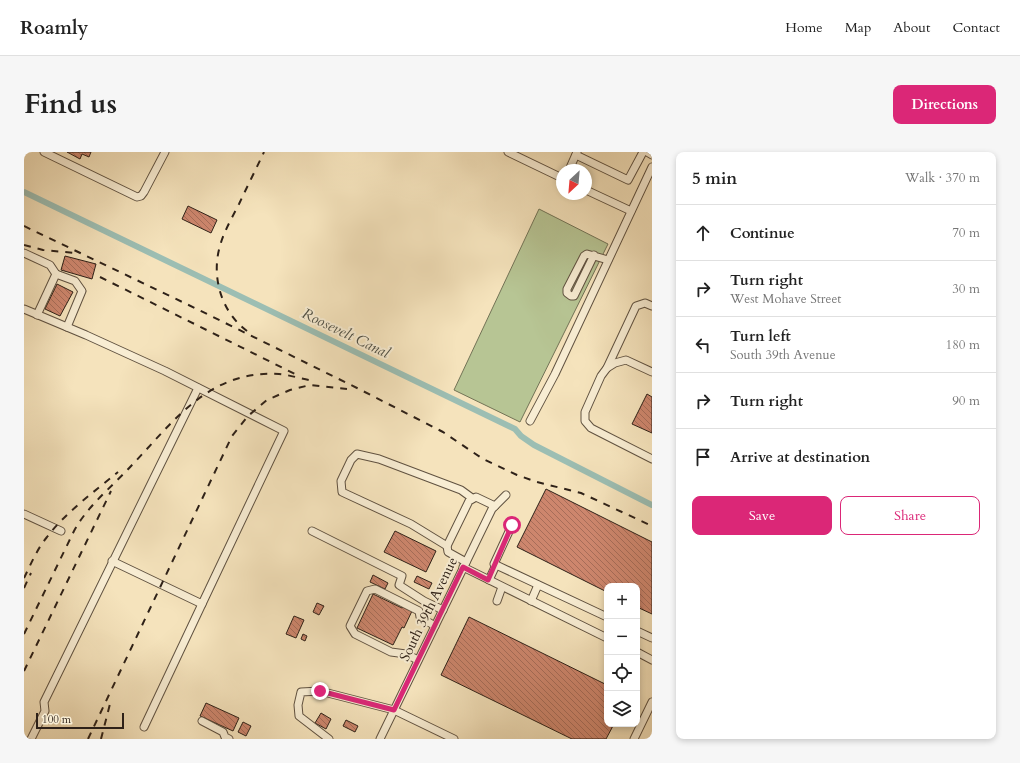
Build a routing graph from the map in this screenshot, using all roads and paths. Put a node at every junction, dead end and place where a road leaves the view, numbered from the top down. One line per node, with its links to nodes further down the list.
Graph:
1 (44, 152): 2 (street)
2 (165, 152)
3 (508, 152): 10 (street)
4 (643, 152): 6 (street)
5 (647, 152): 7 (street)
6 (576, 154): 8 (street)
7 (652, 155)
8 (571, 164)
9 (652, 167): 12 (street)
10 (556, 175)
11 (592, 193): 12 (street)
12 (631, 211): 15 (street)
13 (24, 253): 16 (street)
14 (594, 255): 14 (street); 15 (street)
15 (608, 260): 24 (street)
16 (56, 274): 19 (street); 20 (street)
17 (652, 306): 21 (street)
18 (24, 310): 19 (street)
19 (37, 315): 20 (street)
20 (66, 327): 23 (street)
21 (607, 368): 22 (street); 25 (street)
22 (652, 372)
23 (198, 388): 34 (street); 42 (street)
24 (530, 421)
25 (652, 459)
26 (506, 495): 28 (street, South 39th Avenue)
27 (472, 498): 28 (street); 33 (street); 33 (street)
28 (495, 506): 35 (street, South 39th Avenue)
29 (24, 514): 31 (street)
30 (512, 525): 36 (street)
31 (61, 531)
32 (312, 531): 43 (street)
33 (447, 546): 35 (street)
34 (112, 561): 42 (street); 56 (street)
35 (464, 565): 37 (street); 43 (street, South 39th Avenue)
36 (496, 565): 37 (street); 38 (street)
37 (488, 580): 39 (street)
38 (538, 584): 41 (street); 44 (street)
39 (502, 587): 40 (street); 41 (street)
40 (497, 601)
41 (531, 601): 47 (street)
42 (202, 604): 55 (street)
43 (442, 610): 45 (street, South 39th Avenue)
44 (604, 616)
45 (435, 626): 51 (street, South 39th Avenue); 51 (street)
46 (640, 632): 48 (street)
47 (604, 637)
48 (652, 638)
49 (640, 653): 50 (street)
50 (651, 657)
51 (418, 660): 53 (street, South 39th Avenue)
52 (652, 702): 61 (street)
53 (394, 710): 58 (street); 59 (street, South 39th Avenue); 60 (street)
54 (202, 720): 57 (street)
55 (144, 727)
56 (31, 739)
57 (229, 739)
58 (329, 739)
59 (380, 739)
60 (454, 739)
61 (634, 739)

